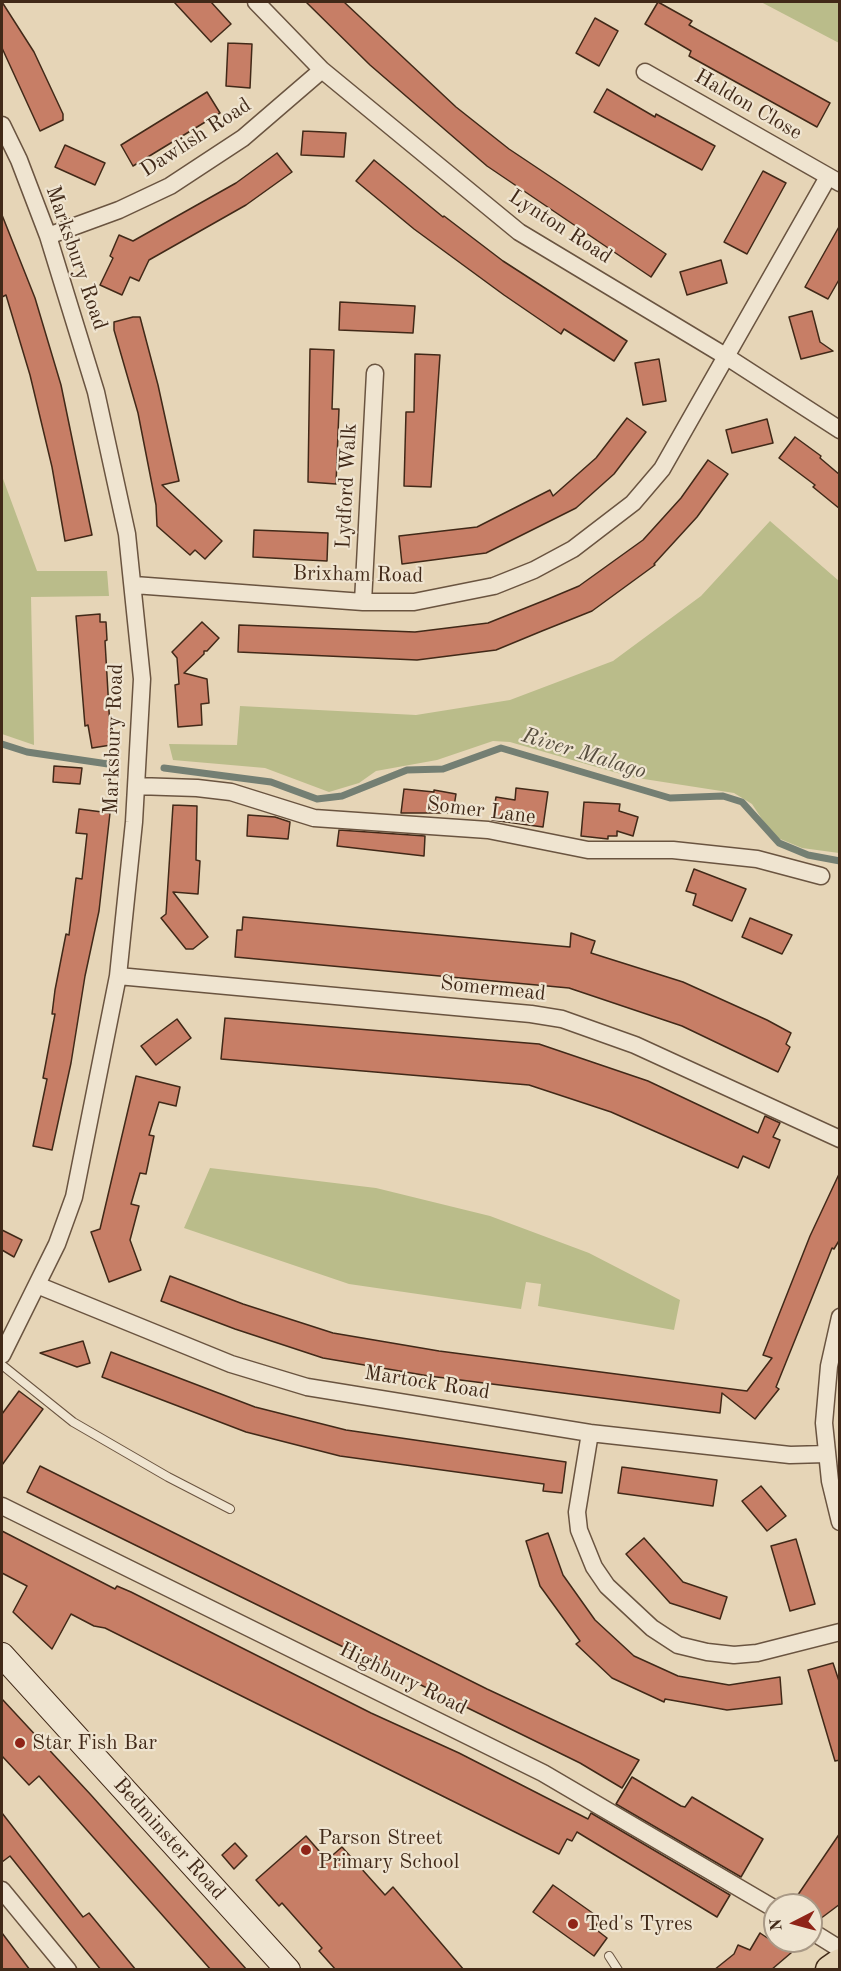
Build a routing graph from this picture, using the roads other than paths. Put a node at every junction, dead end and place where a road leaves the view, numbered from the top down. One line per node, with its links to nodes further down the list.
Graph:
1 (256, 2): 2 (street, Lynton Road)
2 (322, 70): 6 (street, Dawlish Road); 7 (street, Lynton Road)
3 (645, 72): 5 (street, Haldon Close)
4 (2, 125): 6 (street, Marksbury Road)
5 (834, 180): 7 (street, Haldon Close)
6 (48, 236): 10 (street, Marksbury Road)
7 (727, 357): 9 (street, Lynton Road); 11 (street, Brixham Road)
8 (375, 374): 11 (street, Lydford Walk)
9 (840, 430)
10 (134, 585): 11 (street, Brixham Road); 12 (street, Marksbury Road)
11 (363, 602)
12 (136, 783): 13 (street, Somer Lane); 14 (street, Marksbury Road)
13 (821, 876)
14 (118, 976): 15 (street, Somermead); 16 (street, Marksbury Road)
15 (840, 1139)
16 (37, 1285): 18 (street, Marksbury Road); 20 (street, Martock Road)
17 (840, 1317): 21 (street)
18 (2, 1355)
19 (2, 1365): 23 (lane)
20 (590, 1433): 21 (street, Martock Road); 25 (street)
21 (826, 1454): 24 (street)
22 (2, 1506): 28 (street, Highbury Road)
23 (231, 1509)
24 (840, 1522)
25 (840, 1632)
26 (2, 1655): 34 (main road, Bedminster Road)
27 (2, 1890): 33 (street)
28 (763, 1902)
29 (823, 1938): 30 (street)
30 (840, 1949)
31 (609, 1956): 35 (lane)
32 (840, 1963): 36 (highway)
33 (68, 1970)
34 (288, 1970)
35 (618, 1970)
36 (830, 1970)

